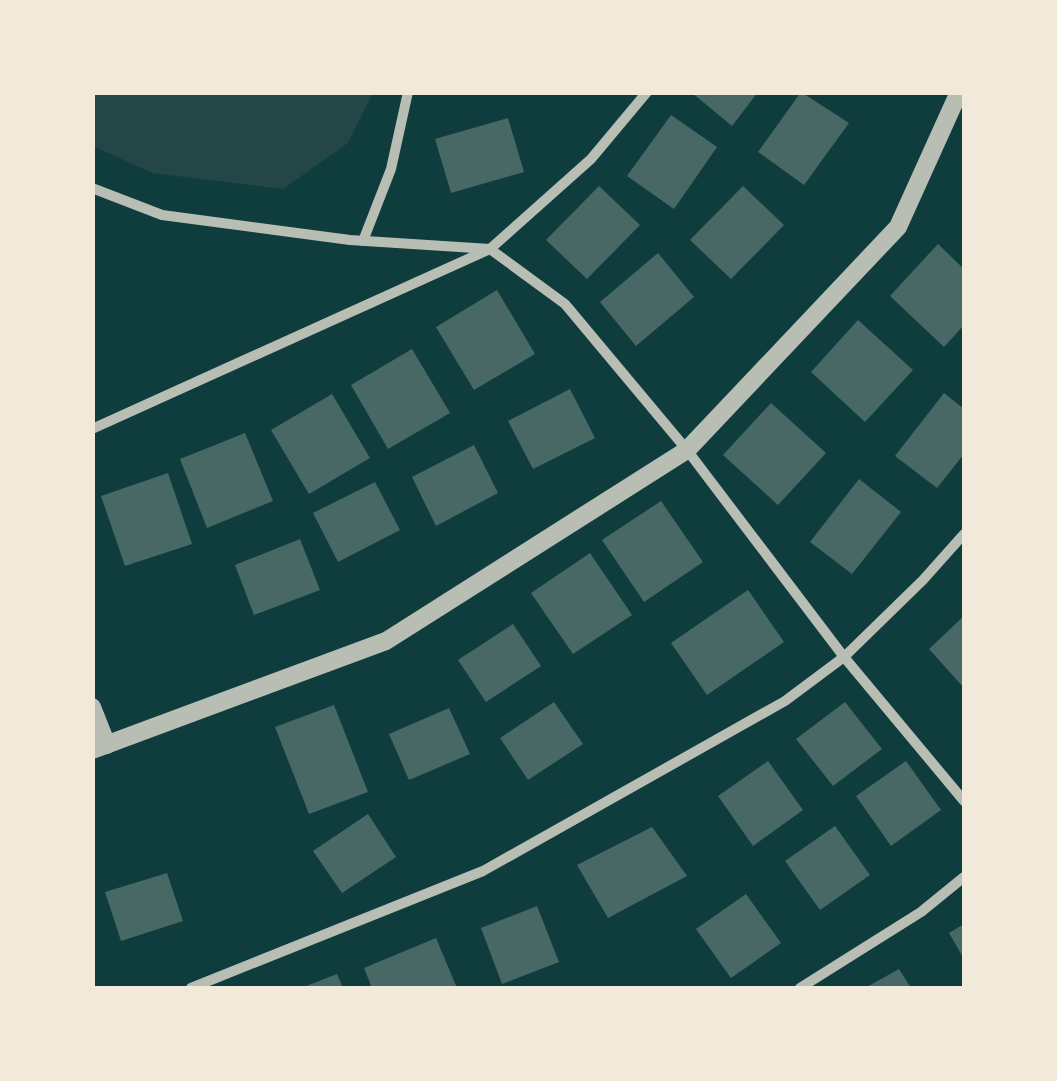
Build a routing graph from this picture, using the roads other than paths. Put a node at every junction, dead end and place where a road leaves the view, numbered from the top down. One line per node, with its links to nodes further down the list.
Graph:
1 (408, 92): 5 (street)
2 (647, 92): 6 (street)
3 (959, 92): 8 (street)
4 (92, 188): 5 (street)
5 (362, 240): 6 (street)
6 (490, 249): 7 (street); 8 (street)
7 (92, 429)
8 (687, 450): 10 (street); 12 (street)
9 (964, 534): 10 (street)
10 (844, 656): 13 (street); 15 (street)
11 (92, 707): 12 (street)
12 (100, 748)
13 (964, 800)
14 (964, 877): 16 (street)
15 (191, 988)
16 (800, 988)

